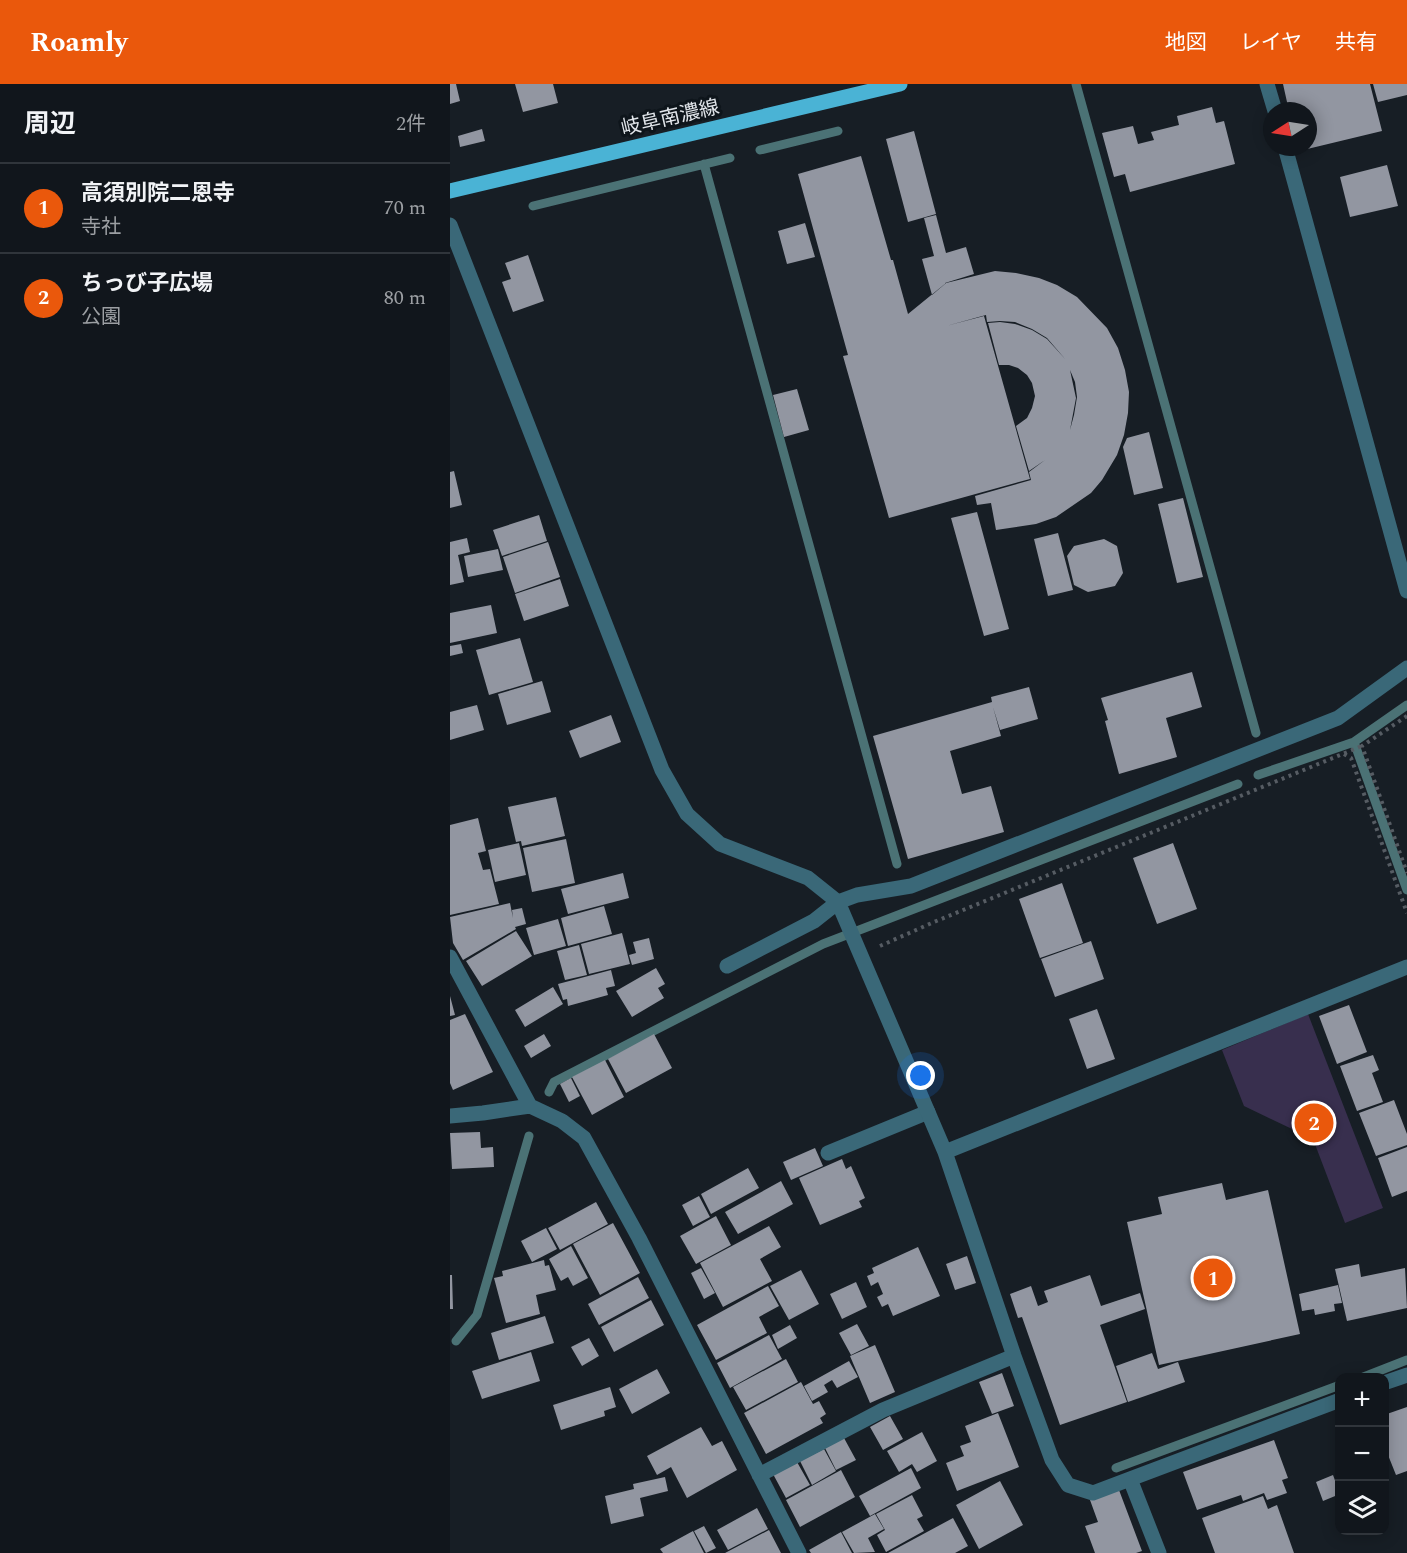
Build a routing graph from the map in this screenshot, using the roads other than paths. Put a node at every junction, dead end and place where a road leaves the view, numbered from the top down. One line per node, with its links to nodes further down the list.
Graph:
1 (900, 84): 5 (main road, 岐阜南濃線)
2 (1267, 84): 3 (street)
3 (1272, 102)
4 (1287, 156): 7 (street)
5 (450, 191)
6 (450, 225): 9 (street)
7 (1407, 591)
8 (1407, 668): 9 (street)
9 (838, 902): 11 (street); 14 (street)
10 (450, 957): 13 (street)
11 (727, 966)
12 (1407, 967): 16 (street)
13 (530, 1106): 15 (street); 22 (street)
14 (928, 1112): 16 (street); 17 (street)
15 (450, 1116)
16 (945, 1152): 18 (street)
17 (828, 1153)
18 (1014, 1356): 22 (street); 23 (street)
19 (1407, 1375): 20 (street)
20 (1389, 1381)
21 (1335, 1402): 23 (street)
22 (759, 1474): 24 (street)
23 (1130, 1479): 25 (street)
24 (799, 1553)
25 (1159, 1553)

